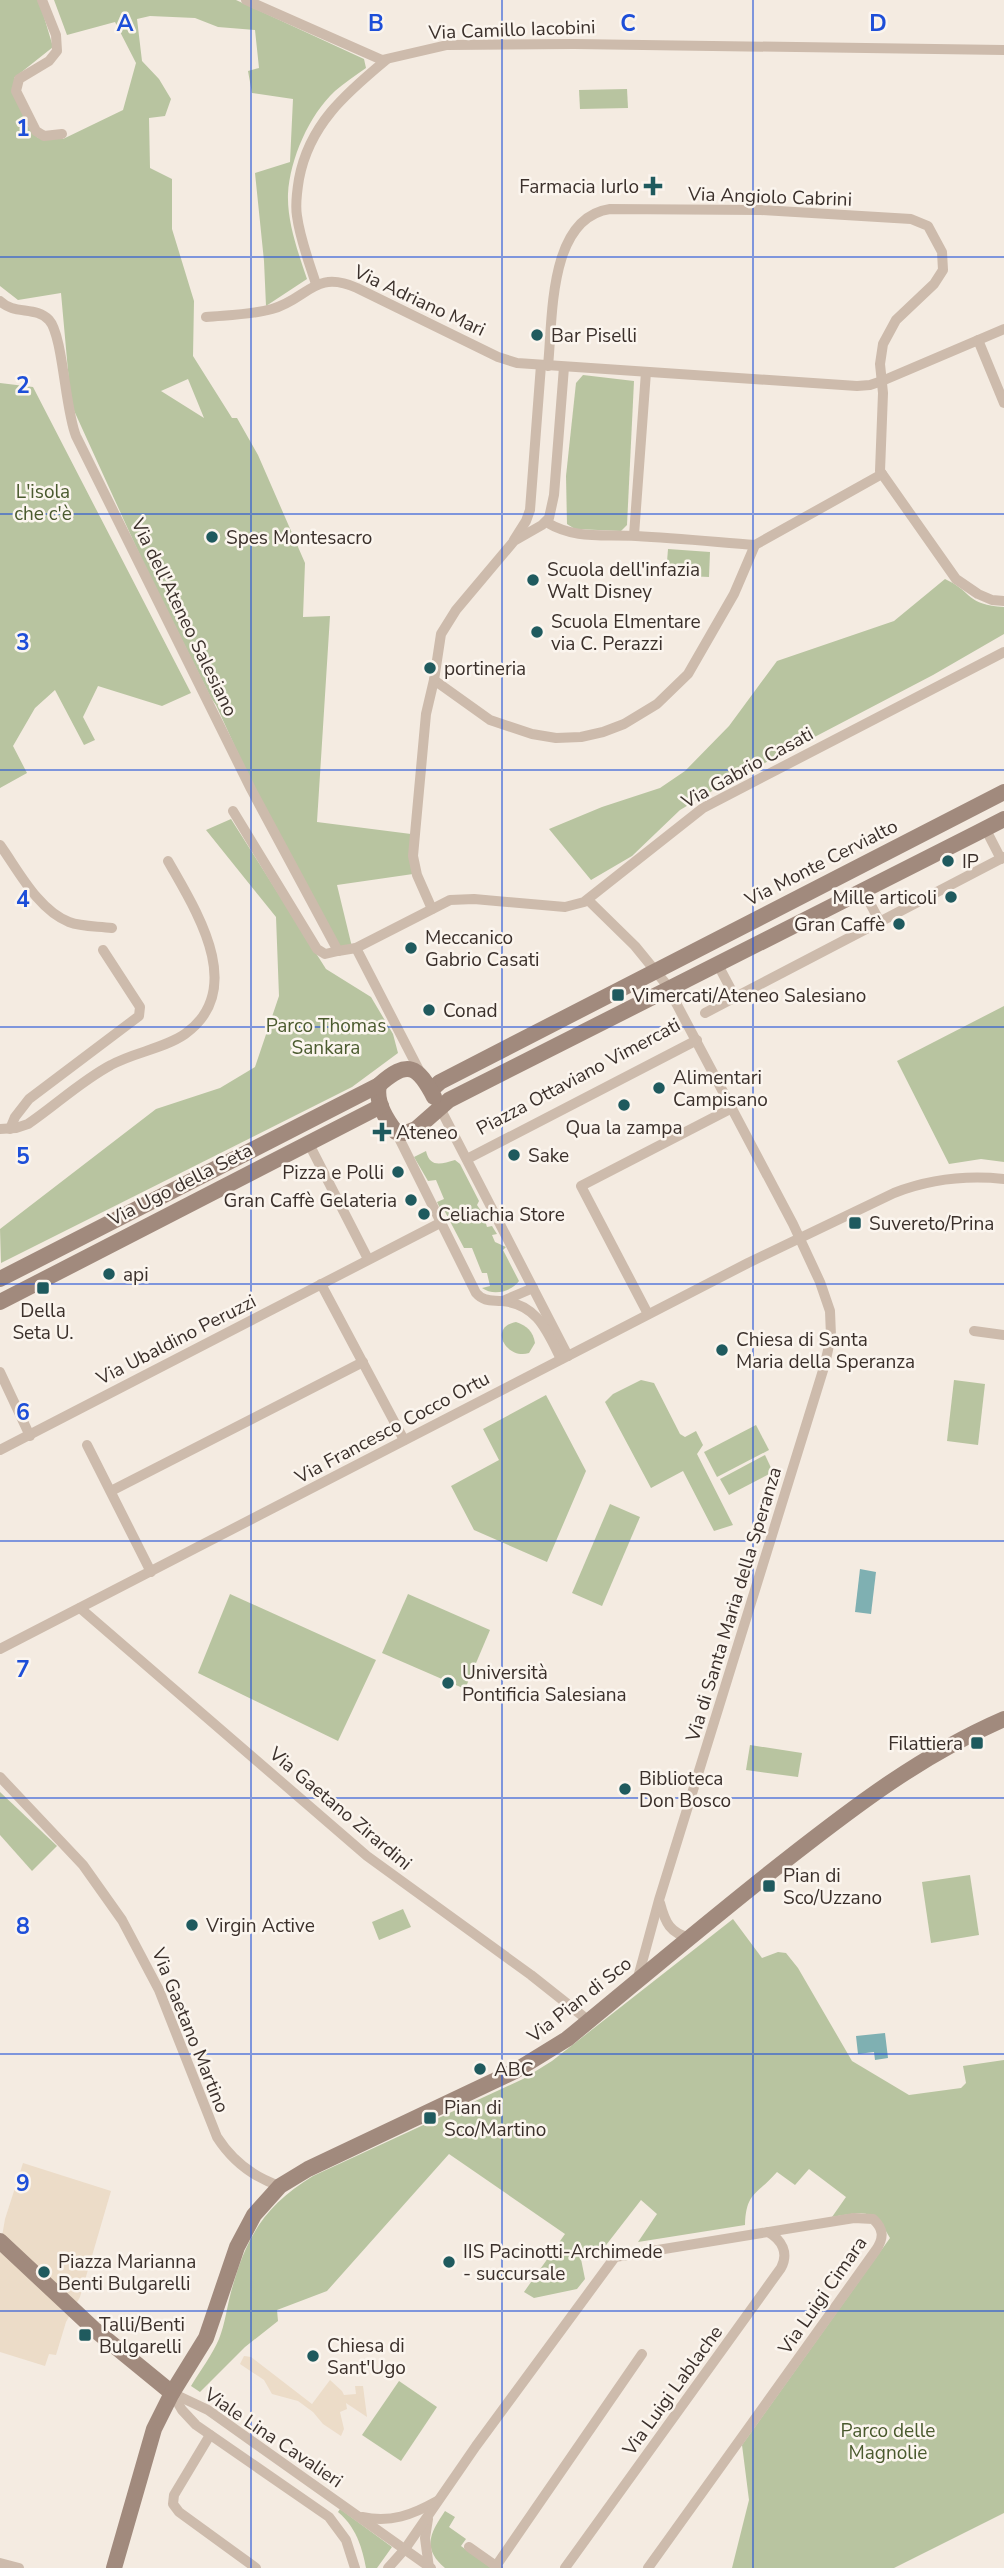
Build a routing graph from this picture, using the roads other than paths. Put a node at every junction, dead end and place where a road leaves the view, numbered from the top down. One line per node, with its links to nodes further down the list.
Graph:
1 (42, 0): 5 (street)
2 (246, 0): 4 (street)
3 (1004, 50): 4 (street, Via Camillo Iacobini)
4 (386, 60): 6 (street)
5 (61, 134)
6 (316, 284): 8 (street); 11 (street, Via Adriano Mari)
7 (0, 301): 42 (street, Via dell'Ateneo Salesiano)
8 (206, 317)
9 (1004, 329): 10 (street, Via Adriano Mari)
10 (978, 340): 14 (street, Via Adriano Mari); 17 (street)
11 (544, 365): 12 (street, Via Adriano Mari); 14 (street, Via Angiolo Cabrini); 15 (street)
12 (564, 367): 13 (street, Via Adriano Mari); 16 (street)
13 (646, 372): 14 (street, Via Adriano Mari); 22 (street)
14 (882, 381): 18 (street)
15 (539, 387): 16 (street); 19 (street)
16 (562, 389): 20 (street)
17 (1004, 403)
18 (882, 474): 24 (street); 25 (street)
19 (530, 502): 20 (street); 23 (street)
20 (552, 506): 21 (street)
21 (546, 522): 22 (street); 23 (street)
22 (634, 536): 24 (street)
23 (514, 541): 27 (street)
24 (755, 545): 27 (street)
25 (1004, 601)
26 (1004, 652): 36 (street, Via Gabrio Casati)
27 (434, 680): 37 (street)
28 (1004, 792): 44 (street, Via Monte Cervialto)
29 (233, 811): 42 (street)
30 (1004, 818): 31 (street)
31 (985, 828): 33 (street); 35 (street)
32 (0, 845): 39 (street)
33 (1002, 858): 38 (street)
34 (168, 861): 55 (street)
35 (864, 892): 38 (street); 43 (street)
36 (588, 900): 37 (street, Via Gabrio Casati); 44 (street, Piazza Ottaviano Vimercati)
37 (432, 909): 40 (street, Via Gabrio Casati)
38 (880, 922): 46 (street)
39 (112, 928)
40 (356, 948): 42 (street); 49 (street)
41 (103, 950): 55 (street)
42 (338, 951)
43 (717, 963): 45 (street); 46 (street)
44 (657, 971): 45 (street, Piazza Ottaviano Vimercati); 51 (street)
45 (668, 988): 48 (street, Piazza Ottaviano Vimercati); 53 (street, Piazza Ottaviano Vimercati)
46 (736, 997): 47 (street)
47 (705, 1013)
48 (697, 1040): 54 (street, Via di Santa Maria della Speranza); 58 (street, Piazza Ottaviano Vimercati)
49 (420, 1072): 50 (street); 51 (street)
50 (379, 1085): 52 (street); 63 (street, Via Ugo della Seta)
51 (430, 1090): 53 (street)
52 (381, 1106): 56 (street); 57 (street, Via Ugo della Seta)
53 (440, 1108): 56 (street); 58 (street)
54 (732, 1108): 61 (street, Via di Santa Maria della Speranza); 68 (street)
55 (5, 1129)
56 (396, 1132): 60 (street)
57 (308, 1142): 62 (street); 67 (street, Via Ugo della Seta)
58 (467, 1159): 65 (street)
59 (1004, 1179): 61 (street, Via Francesco Cocco Ortu)
60 (440, 1223): 62 (street, Via Ubaldino Peruzzi); 66 (street)
61 (801, 1238): 68 (street, Via Francesco Cocco Ortu); 84 (street, Via di Santa Maria della Speranza)
62 (368, 1259): 64 (street, Via Ubaldino Peruzzi)
63 (0, 1279)
64 (321, 1284): 72 (street); 74 (street, Via Ubaldino Peruzzi)
65 (533, 1287): 66 (street); 71 (street)
66 (502, 1301): 71 (street)
67 (0, 1302)
68 (648, 1314): 71 (street, Via Francesco Cocco Ortu)
69 (974, 1331): 70 (street)
70 (1004, 1335)
71 (564, 1357): 75 (street, Via Francesco Cocco Ortu)
72 (363, 1362): 75 (street); 78 (street)
73 (0, 1371): 74 (street)
74 (30, 1436): 77 (street, Via Ubaldino Peruzzi)
75 (404, 1440): 79 (street, Via Francesco Cocco Ortu)
76 (87, 1445): 78 (street)
77 (0, 1450)
78 (111, 1491): 79 (street)
79 (151, 1572): 80 (street, Via Francesco Cocco Ortu)
80 (80, 1608): 81 (street, Via Francesco Cocco Ortu); 87 (street, Via Gaetano Zirardini)
81 (0, 1649)
82 (1004, 1719): 85 (street, Via Pian di Sco)
83 (0, 1777): 88 (street, Via Gaetano Martino)
84 (659, 1900): 85 (street); 86 (street, Via di Santa Maria della Speranza)
85 (691, 1938): 86 (street, Via Pian di Sco)
86 (637, 1981): 87 (street, Via Pian di Sco)
87 (589, 2021): 88 (street, Via Pian di Sco)
88 (280, 2186): 92 (street, Via Pian di Sco)
89 (768, 2232): 94 (street, Via Luigi Cimara); 107 (street, Via Luigi Lablache); 108 (street, Via Luigi Cimara)
90 (0, 2241): 92 (street)
91 (642, 2354): 100 (street)
92 (172, 2393): 93 (street, Viale Lina Cavalieri); 96 (street, Viale Lina Cavalieri); 102 (street, Via Pian di Sco)
93 (209, 2435): 103 (street); 104 (street, Viale Lina Cavalieri)
94 (439, 2499): 95 (street); 96 (street)
95 (428, 2515): 98 (street); 106 (street)
96 (358, 2516): 98 (street, Viale Lina Cavalieri)
97 (469, 2547): 100 (street)
98 (405, 2549): 105 (street); 106 (street, Viale Lina Cavalieri)
99 (0, 2563): 101 (street)
100 (497, 2567)
101 (19, 2568)
102 (114, 2568)
103 (256, 2568)
104 (355, 2568)
105 (388, 2568)
106 (430, 2568)
107 (565, 2568)
108 (648, 2568)

